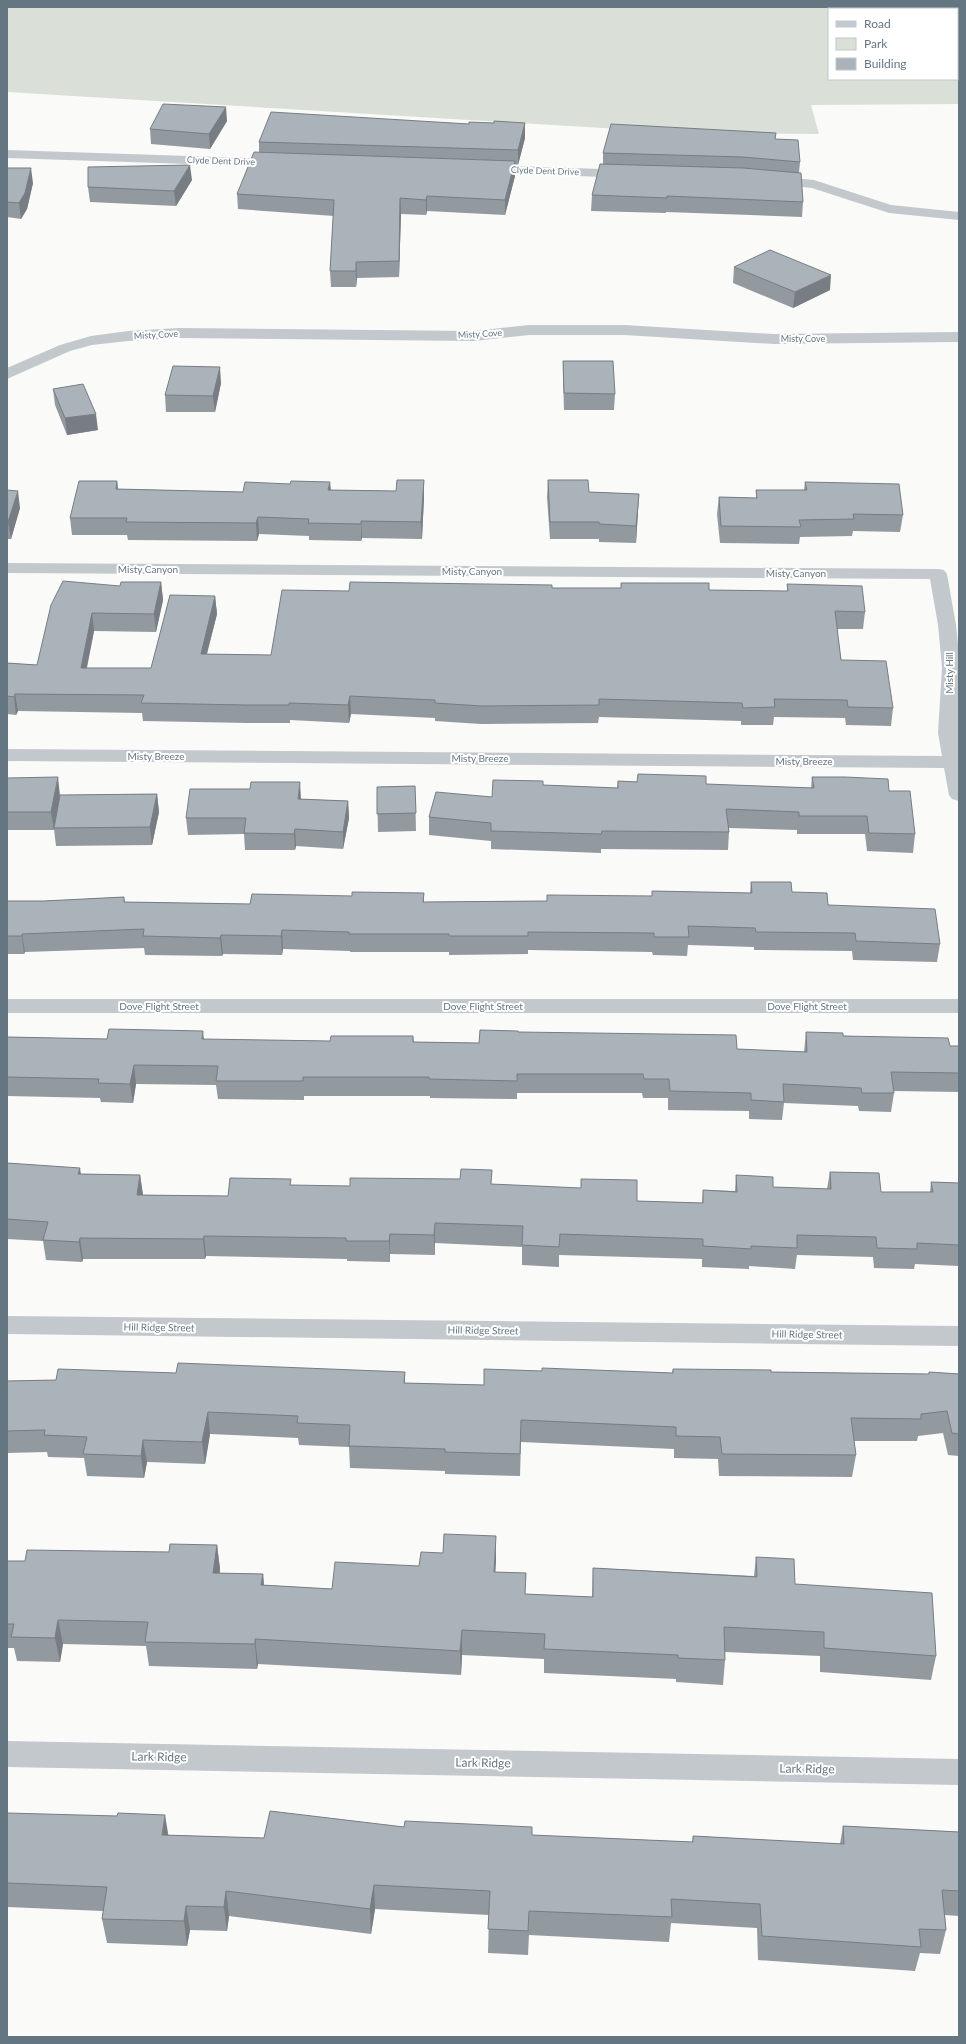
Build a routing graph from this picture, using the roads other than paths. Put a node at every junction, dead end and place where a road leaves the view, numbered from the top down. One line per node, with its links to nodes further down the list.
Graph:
1 (7, 154): 2 (street, Clyde Dent Drive)
2 (294, 163)
3 (470, 169): 4 (street, Clyde Dent Drive)
4 (646, 174)
5 (758, 179): 6 (street)
6 (959, 216)
7 (959, 337): 8 (street, Misty Cove)
8 (7, 374)
9 (7, 568): 10 (street, Misty Canyon)
10 (938, 574): 12 (street, Misty Hill)
11 (7, 754): 12 (street, Misty Breeze)
12 (952, 762): 13 (street, Misty Hill)
13 (959, 795)
14 (7, 1006): 15 (street, Dove Flight Street)
15 (959, 1006)
16 (7, 1325): 17 (street, Hill Ridge Street)
17 (959, 1336)
18 (7, 1754): 19 (street, Lark Ridge)
19 (959, 1772)

